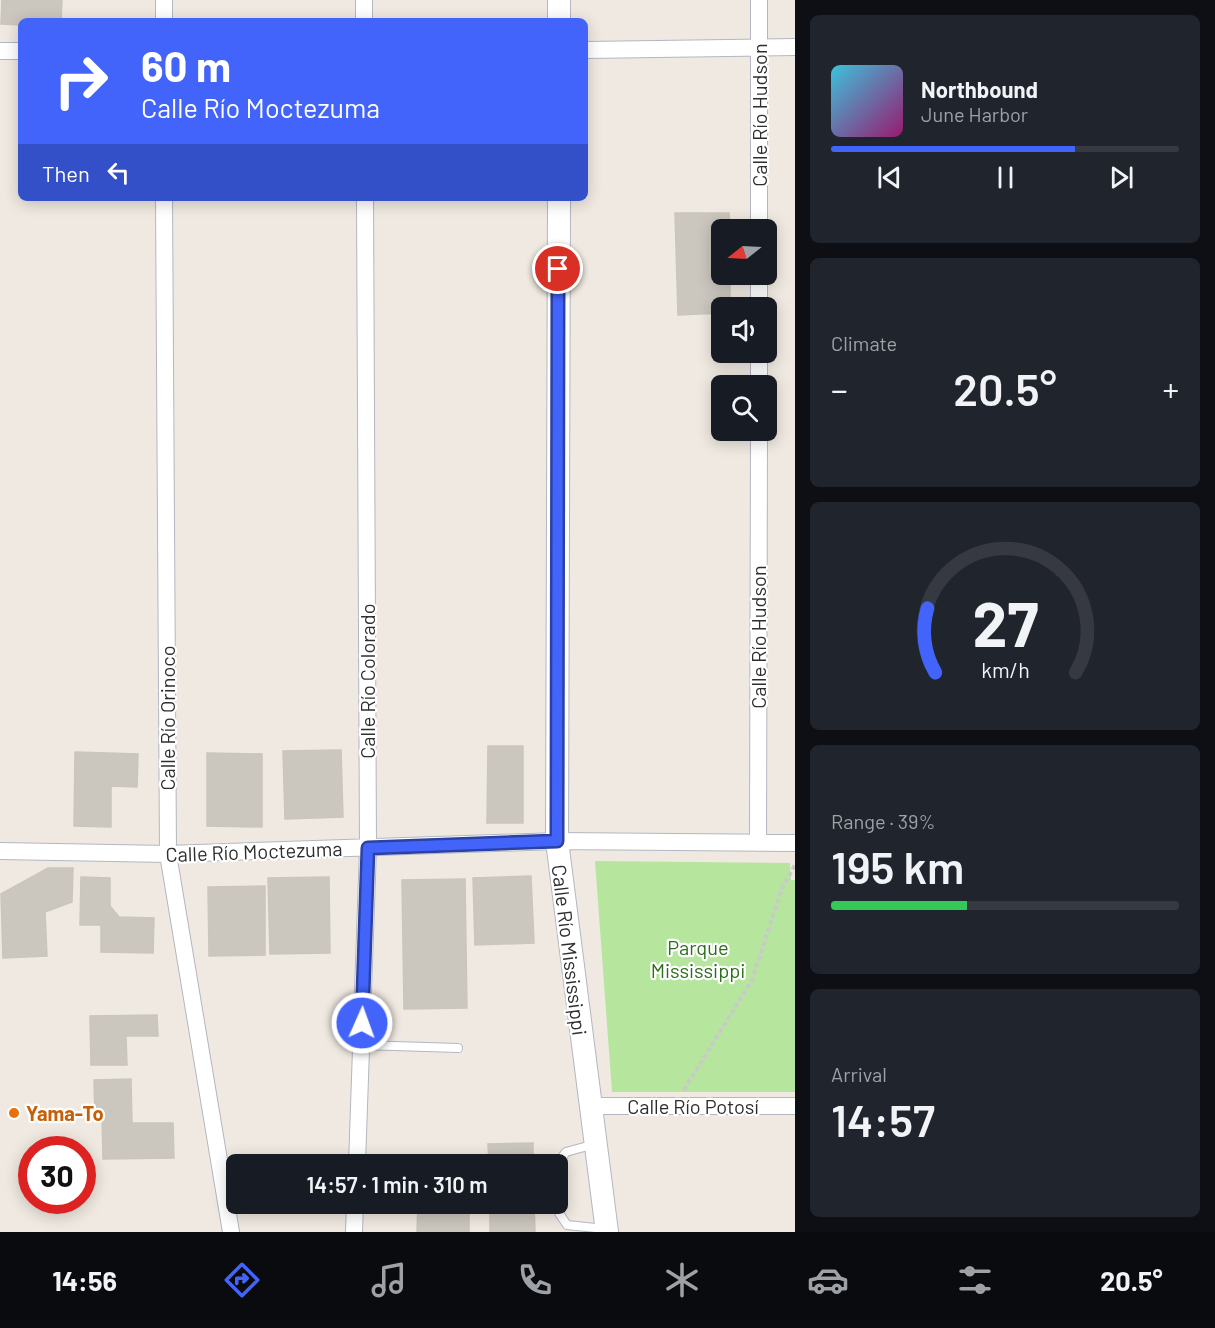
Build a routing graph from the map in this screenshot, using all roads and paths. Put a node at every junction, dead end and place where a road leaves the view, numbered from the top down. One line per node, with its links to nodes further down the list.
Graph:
1 (164, 0): 5 (street)
2 (364, 0): 6 (street)
3 (559, 0): 7 (street)
4 (759, 0): 8 (street, Calle Río Hudson)
5 (164, 18)
6 (364, 18)
7 (559, 18)
8 (759, 47): 9 (street); 10 (street); 16 (street, Calle Río Hudson)
9 (795, 47)
10 (588, 50)
11 (0, 51): 12 (street)
12 (18, 51)
13 (164, 201): 23 (street, Calle Río Orinoco)
14 (365, 201): 21 (street, Calle Río Colorado)
15 (559, 201): 18 (street, Calle Río Mississippi)
16 (759, 219)
17 (759, 441): 19 (street, Calle Río Hudson)
18 (557, 841): 19 (street, Calle Río Moctezuma); 21 (street, Calle Río Moctezuma); 27 (street, Calle Río Mississippi)
19 (758, 843): 20 (street, Calle Río Moctezuma)
20 (795, 843)
21 (368, 848): 23 (street, Calle Río Moctezuma); 25 (street, Calle Río Colorado)
22 (0, 851): 23 (street, Calle Río Moctezuma)
23 (168, 854): 36 (street, Calle Río Orinoco)
24 (795, 865): 28 (path)
25 (362, 1045): 26 (lane); 31 (street, Calle Río Colorado)
26 (458, 1048)
27 (590, 1106): 28 (street, Calle Río Potosí); 30 (street, Calle Río Mississippi)
28 (675, 1106): 29 (street, Calle Río Potosí)
29 (795, 1106)
30 (595, 1144): 32 (lane); 35 (street, Calle Río Mississippi)
31 (357, 1154)
32 (564, 1154)
33 (355, 1214): 37 (street)
34 (561, 1214): 35 (lane)
35 (606, 1230)
36 (231, 1232)
37 (354, 1232)

